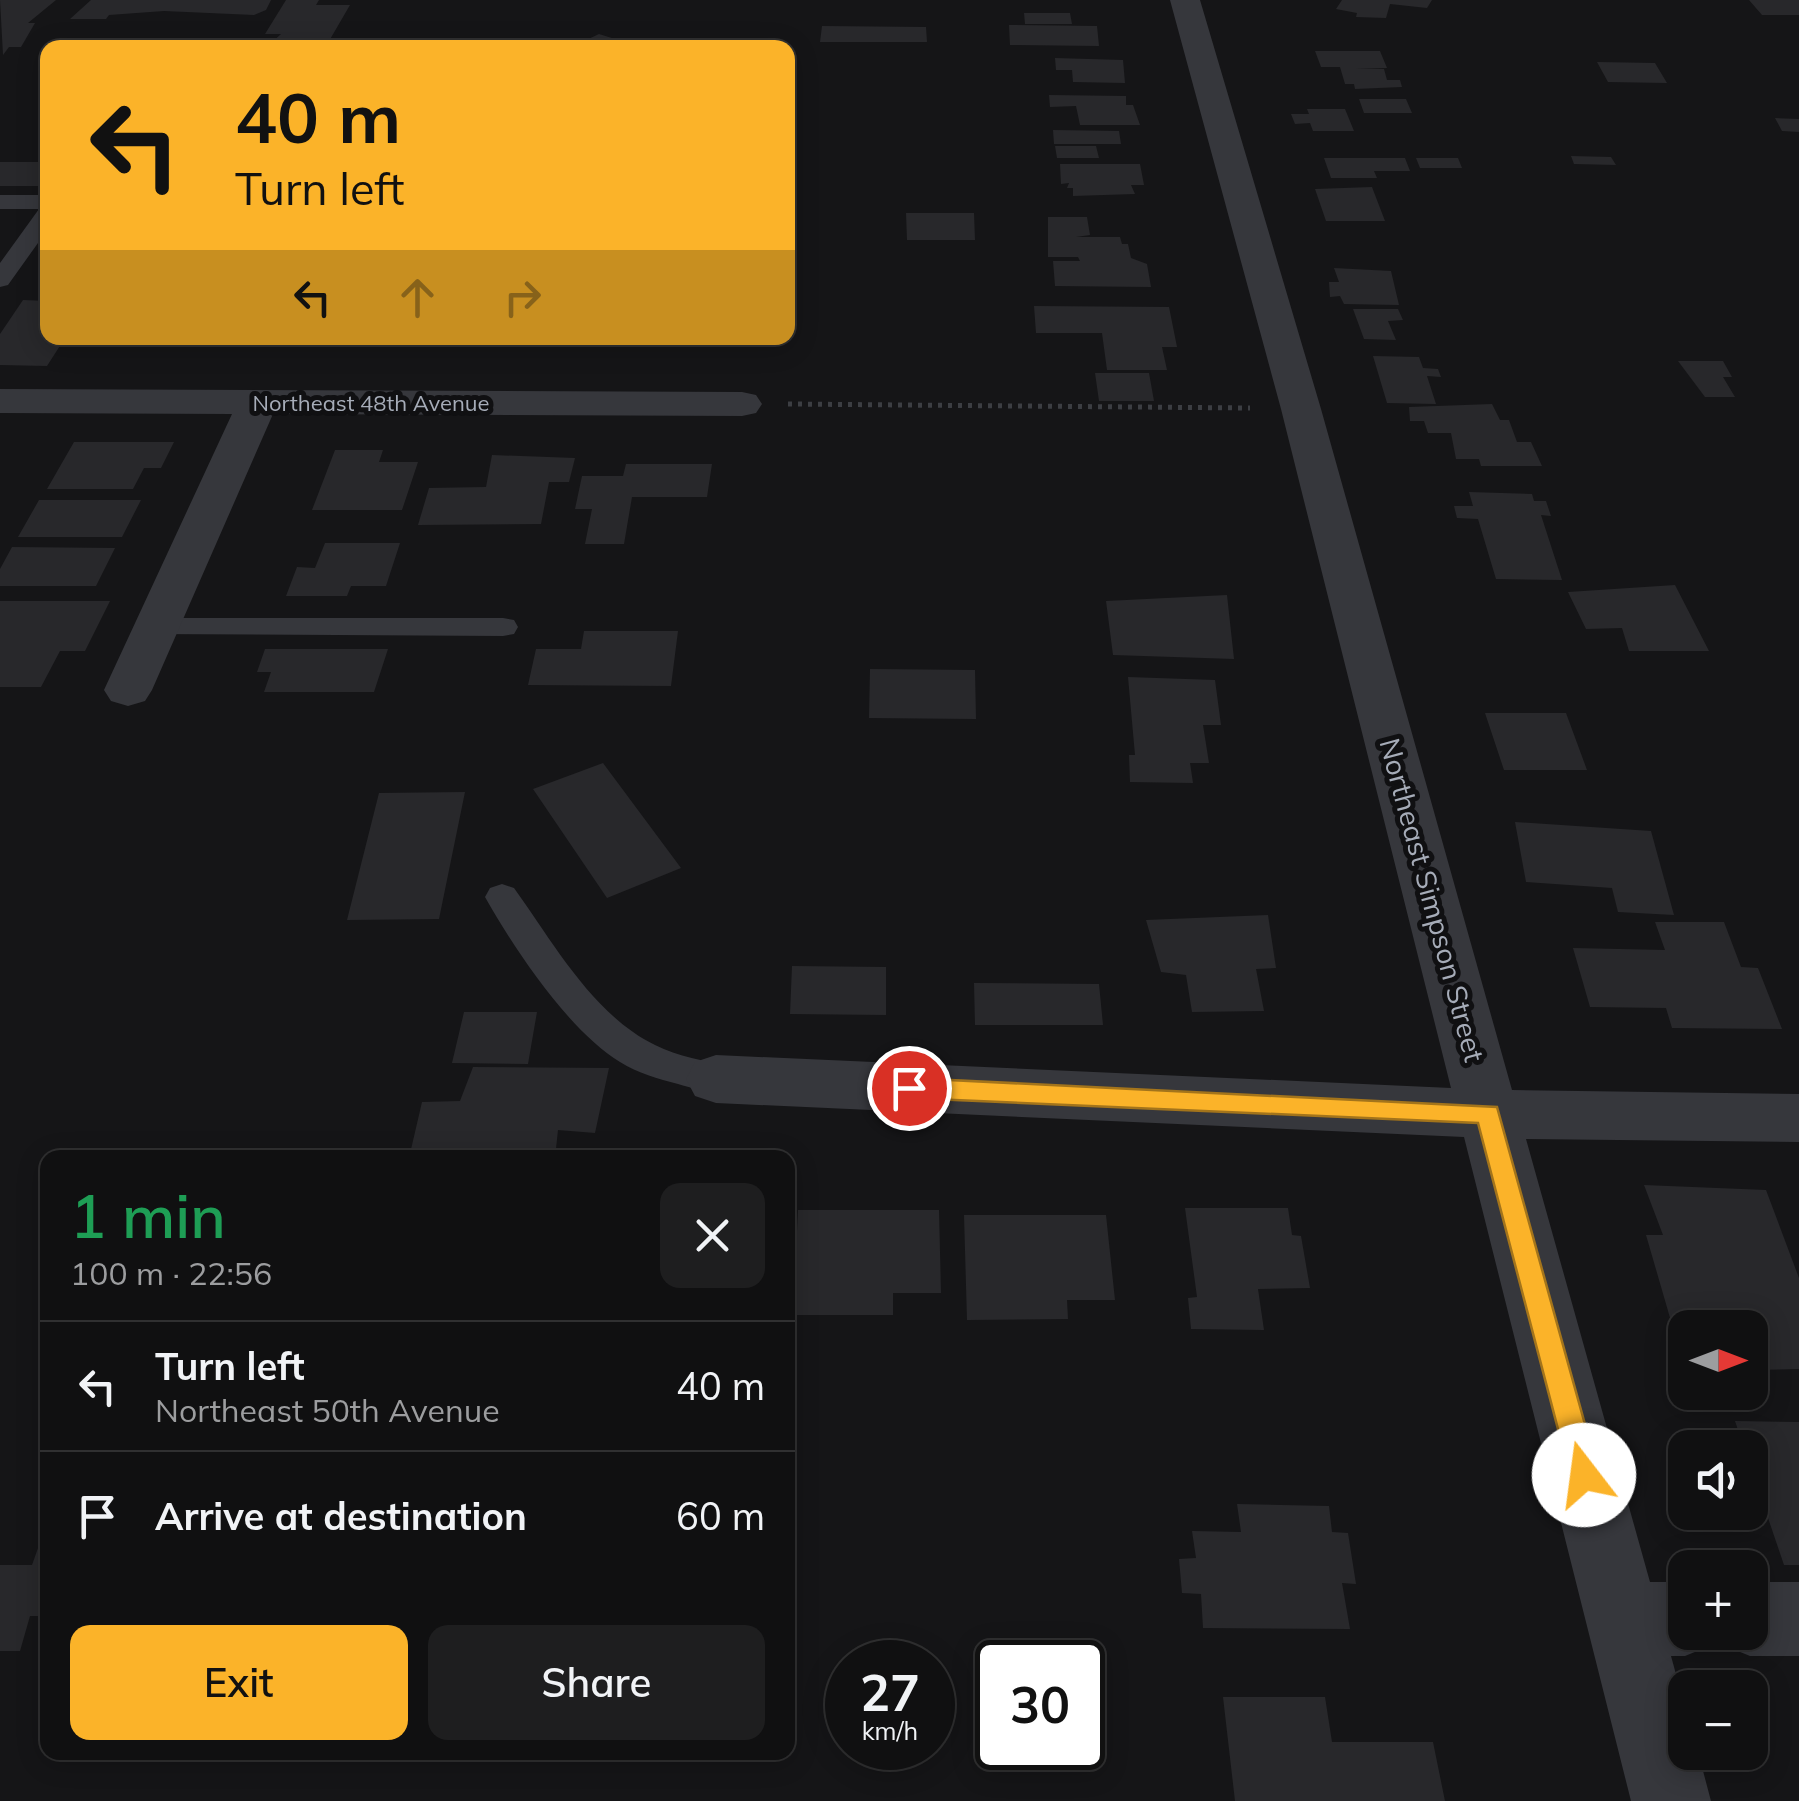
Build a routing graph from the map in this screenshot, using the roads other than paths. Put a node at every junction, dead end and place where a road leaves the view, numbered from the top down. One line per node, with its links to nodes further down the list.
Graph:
1 (1185, 0): 14 (street, Northeast Simpson Street)
2 (0, 202): 3 (lane)
3 (40, 202)
4 (40, 223): 5 (lane)
5 (0, 280)
6 (0, 401): 7 (street, Northeast 48th Avenue)
7 (258, 403): 8 (street, Northeast 48th Avenue); 9 (street)
8 (742, 404)
9 (157, 627): 10 (lane); 11 (street)
10 (504, 627)
11 (128, 690)
12 (502, 897): 13 (lane)
13 (716, 1079): 14 (street)
14 (1488, 1114): 15 (street); 16 (street, Northeast Simpson Street)
15 (1799, 1118)
16 (1654, 1619): 19 (street, Northeast Simpson Street)
17 (1768, 1619): 18 (street)
18 (1799, 1619)
19 (1672, 1801)

